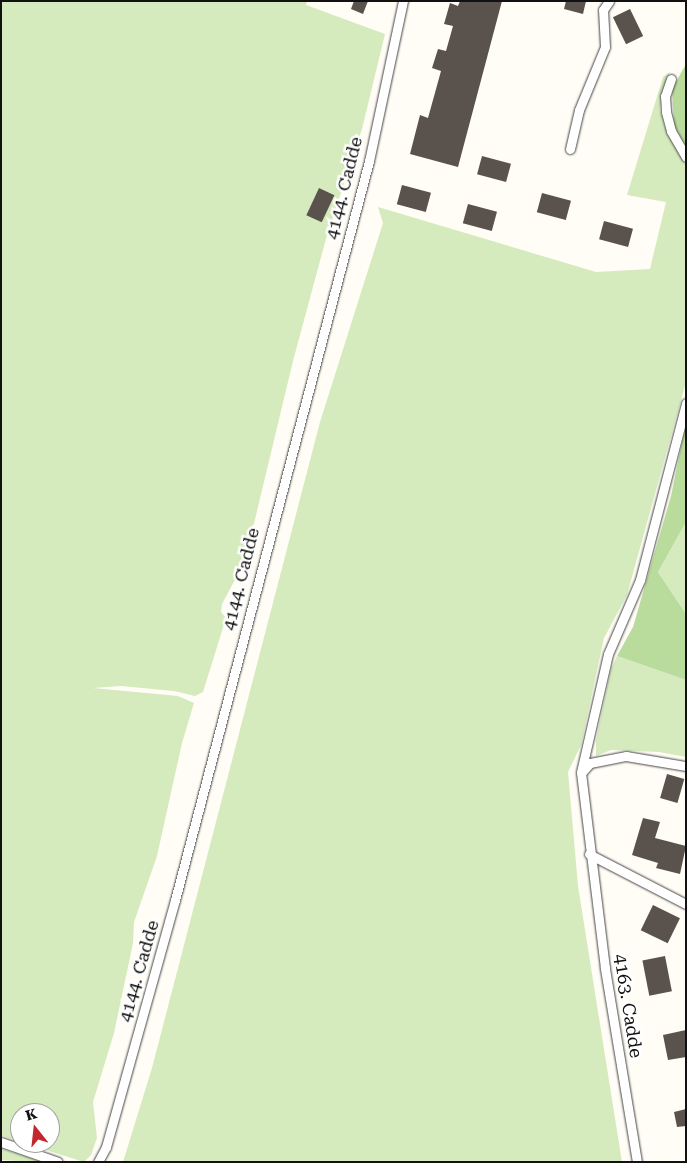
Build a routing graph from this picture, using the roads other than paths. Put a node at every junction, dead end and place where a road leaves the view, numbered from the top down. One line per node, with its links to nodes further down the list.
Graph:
1 (403, 1): 13 (street, 4144. Cadde)
2 (608, 1): 4 (street)
3 (671, 79): 5 (street)
4 (570, 149)
5 (686, 157)
6 (686, 403): 8 (street, 4163. Cadde)
7 (686, 766): 8 (street)
8 (582, 772): 9 (street, 4163. Cadde)
9 (589, 854): 10 (street); 14 (street, 4163. Cadde)
10 (686, 904)
11 (1, 1142): 12 (street)
12 (58, 1162)
13 (98, 1162)
14 (637, 1162)

